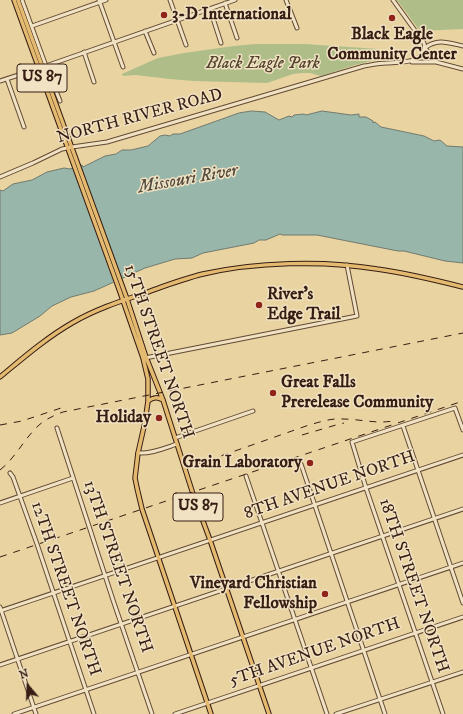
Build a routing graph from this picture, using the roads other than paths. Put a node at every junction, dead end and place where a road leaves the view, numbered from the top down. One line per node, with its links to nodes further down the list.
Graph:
1 (14, 0): 34 (main road, 15TH STREET NORTH / US 87)
2 (18, 0): 34 (main road, 15TH STREET NORTH / US 87)
3 (22, 0): 13 (street)
4 (106, 0): 9 (street)
5 (170, 0): 12 (street)
6 (235, 0): 10 (street)
7 (286, 0): 14 (street)
8 (393, 0): 21 (street)
9 (100, 1): 13 (street); 17 (street)
10 (225, 3): 11 (street); 16 (street)
11 (210, 9): 12 (street); 18 (street)
12 (177, 20): 15 (street); 19 (street)
13 (32, 26): 26 (street)
14 (297, 28)
15 (145, 31): 17 (street); 23 (street)
16 (238, 38)
17 (114, 42): 22 (street); 27 (street)
18 (221, 43)
19 (186, 45)
20 (463, 46): 21 (street)
21 (425, 48): 24 (street, NORTH RIVER ROAD); 25 (street)
22 (84, 52): 26 (street); 31 (street)
23 (154, 53)
24 (406, 62): 25 (street, NORTH RIVER ROAD); 34 (street, NORTH RIVER ROAD)
25 (436, 62): 28 (street, NORTH RIVER ROAD)
26 (44, 66): 29 (street, bridge); 32 (street)
27 (123, 67)
28 (463, 69)
29 (7, 79): 30 (street); 33 (street)
30 (0, 81)
31 (94, 82)
32 (60, 101)
33 (24, 127)
34 (69, 147): 35 (street, NORTH RIVER ROAD); 38 (main road, 15TH STREET NORTH / US 87)
35 (0, 177)
36 (347, 265): 37 (main road); 38 (main road); 39 (street)
37 (463, 287)
38 (125, 300): 39 (main road, 15TH STREET NORTH / US 87); 40 (main road)
39 (145, 358): 41 (main road, 15TH STREET NORTH / US 87); 42 (main road, 15TH STREET NORTH / US 87)
40 (0, 377)
41 (163, 400): 42 (main road); 47 (main road, 15TH STREET NORTH / US 87)
42 (148, 401): 49 (main road, US 87)
43 (253, 411): 47 (street)
44 (403, 426): 46 (street); 52 (street); 56 (street, 18TH STREET NORTH)
45 (57, 428): 55 (street, 13TH STREET NORTH)
46 (463, 430)
47 (175, 438): 48 (main road, 15TH STREET NORTH / US 87)
48 (177, 444): 49 (street); 64 (main road, 15TH STREET NORTH / US 87)
49 (138, 453): 66 (main road, US 87)
50 (463, 455): 52 (street, 8TH AVENUE NORTH)
51 (301, 464): 59 (street)
52 (418, 470): 56 (street, 8TH AVENUE NORTH); 61 (street)
53 (10, 473): 57 (street, 12TH STREET NORTH)
54 (246, 476): 62 (street)
55 (73, 478): 57 (street); 70 (street, 13TH STREET NORTH)
56 (366, 488): 59 (street, 8TH AVENUE NORTH); 63 (street, 18TH STREET NORTH)
57 (20, 496): 58 (street); 73 (street, 12TH STREET NORTH)
58 (0, 503)
59 (314, 505): 62 (street, 8TH AVENUE NORTH); 65 (street)
60 (463, 509): 61 (street)
61 (435, 519): 63 (street); 68 (street)
62 (262, 522): 64 (street, 8TH AVENUE NORTH); 69 (street)
63 (382, 536): 65 (street); 71 (street, 18TH STREET NORTH)
64 (210, 540): 66 (street, 8TH AVENUE NORTH); 72 (main road, 15TH STREET NORTH / US 87)
65 (331, 554): 69 (street); 74 (street)
66 (158, 557): 70 (street, 8TH AVENUE NORTH); 76 (main road, US 87)
67 (463, 563): 68 (street)
68 (451, 567): 71 (street); 75 (street)
69 (279, 572): 72 (street); 79 (street)
70 (105, 575): 73 (street, 8TH AVENUE NORTH); 80 (street, 13TH STREET NORTH)
71 (399, 585): 74 (street); 81 (street, 18TH STREET NORTH)
72 (226, 589): 76 (street); 82 (main road, 15TH STREET NORTH / US 87)
73 (53, 593): 77 (street, 8TH AVENUE NORTH); 83 (street, 12TH STREET NORTH)
74 (347, 603): 79 (street); 84 (street)
75 (463, 603)
76 (174, 606): 80 (street); 85 (main road, US 87)
77 (0, 609): 86 (street)
78 (463, 617): 81 (street, 5TH AVENUE NORTH)
79 (295, 620): 82 (street); 88 (street)
80 (122, 624): 83 (street); 89 (street, 13TH STREET NORTH)
81 (416, 633): 84 (street, 5TH AVENUE NORTH); 91 (street, 18TH STREET NORTH)
82 (243, 638): 85 (street); 92 (main road, 15TH STREET NORTH / US 87)
83 (69, 641): 86 (street); 93 (street, 12TH STREET NORTH)
84 (363, 651): 88 (street, 5TH AVENUE NORTH); 94 (street)
85 (191, 655): 89 (street); 95 (main road, US 87)
86 (18, 659): 87 (street); 96 (street)
87 (0, 665)
88 (311, 668): 92 (street, 5TH AVENUE NORTH); 104 (street)
89 (138, 672): 93 (street); 100 (street, 13TH STREET NORTH)
90 (463, 672): 91 (street)
91 (432, 682): 94 (street); 107 (street, 18TH STREET NORTH)
92 (259, 686): 95 (street, 5TH AVENUE NORTH); 103 (main road, 15TH STREET NORTH / US 87)
93 (86, 690): 96 (street); 99 (street, 12TH STREET NORTH)
94 (380, 700): 105 (street); 106 (street)
95 (207, 703): 101 (street, 5TH AVENUE NORTH); 102 (main road, US 87)
96 (34, 707): 97 (street); 98 (street)
97 (14, 714)
98 (36, 714)
99 (94, 714)
100 (152, 714)
101 (175, 714)
102 (211, 714)
103 (269, 714)
104 (326, 714)
105 (336, 714)
106 (385, 714)
107 (443, 714)

